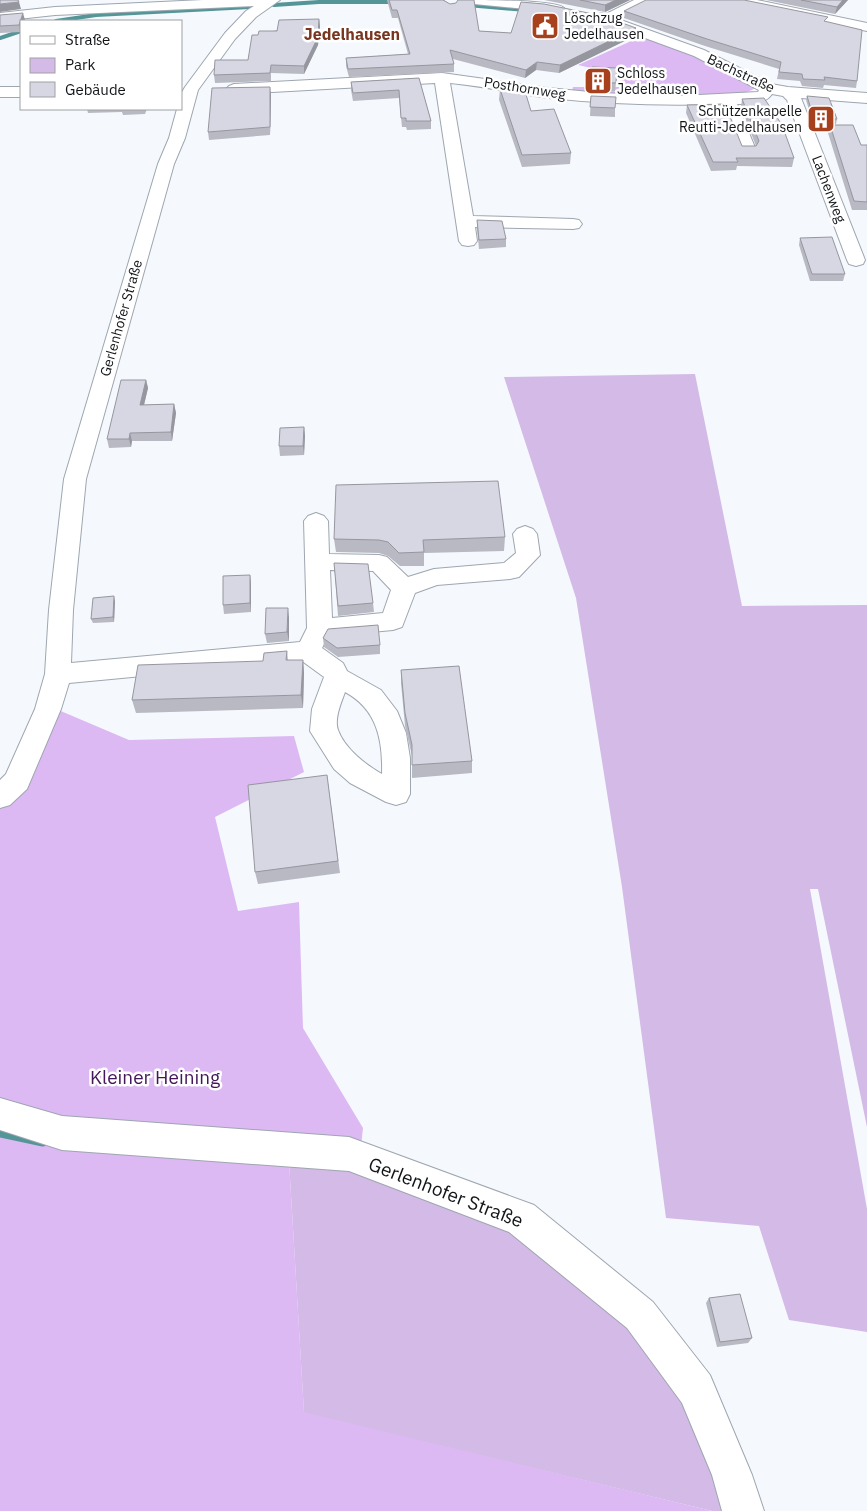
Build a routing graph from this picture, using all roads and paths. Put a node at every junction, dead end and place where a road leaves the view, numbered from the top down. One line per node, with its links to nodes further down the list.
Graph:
1 (474, 0): 6 (street, Bachstraße)
2 (644, 0): 8 (street)
3 (737, 0): 9 (street)
4 (271, 1): 5 (street); 11 (street, Gerlenhofer Straße)
5 (200, 2): 7 (street)
6 (550, 3): 8 (street, Bachstraße)
7 (0, 17)
8 (607, 19): 14 (street, Bachstraße)
9 (867, 27)
10 (442, 78): 11 (street, Posthornweg); 17 (street, Posthornweg); 19 (street)
11 (186, 90): 28 (street, Gerlenhofer Straße)
12 (0, 92): 13 (street)
13 (20, 92)
14 (763, 93): 15 (street, Posthornweg); 17 (street, Posthornweg)
15 (791, 95): 16 (street, Bachstraße); 22 (street, Lachenweg)
16 (867, 98)
17 (728, 100): 18 (street)
18 (748, 150)
19 (464, 221): 20 (street); 21 (street)
20 (573, 224)
21 (468, 241)
22 (856, 260)
23 (316, 522): 25 (street)
24 (526, 534): 26 (street)
25 (318, 562): 26 (street); 27 (street)
26 (404, 588): 27 (street)
27 (314, 639): 28 (street); 29 (street)
28 (58, 674): 30 (street, Gerlenhofer Straße)
29 (337, 677)
30 (0, 797)
31 (0, 1114): 32 (street, Gerlenhofer Straße)
32 (743, 1511)

